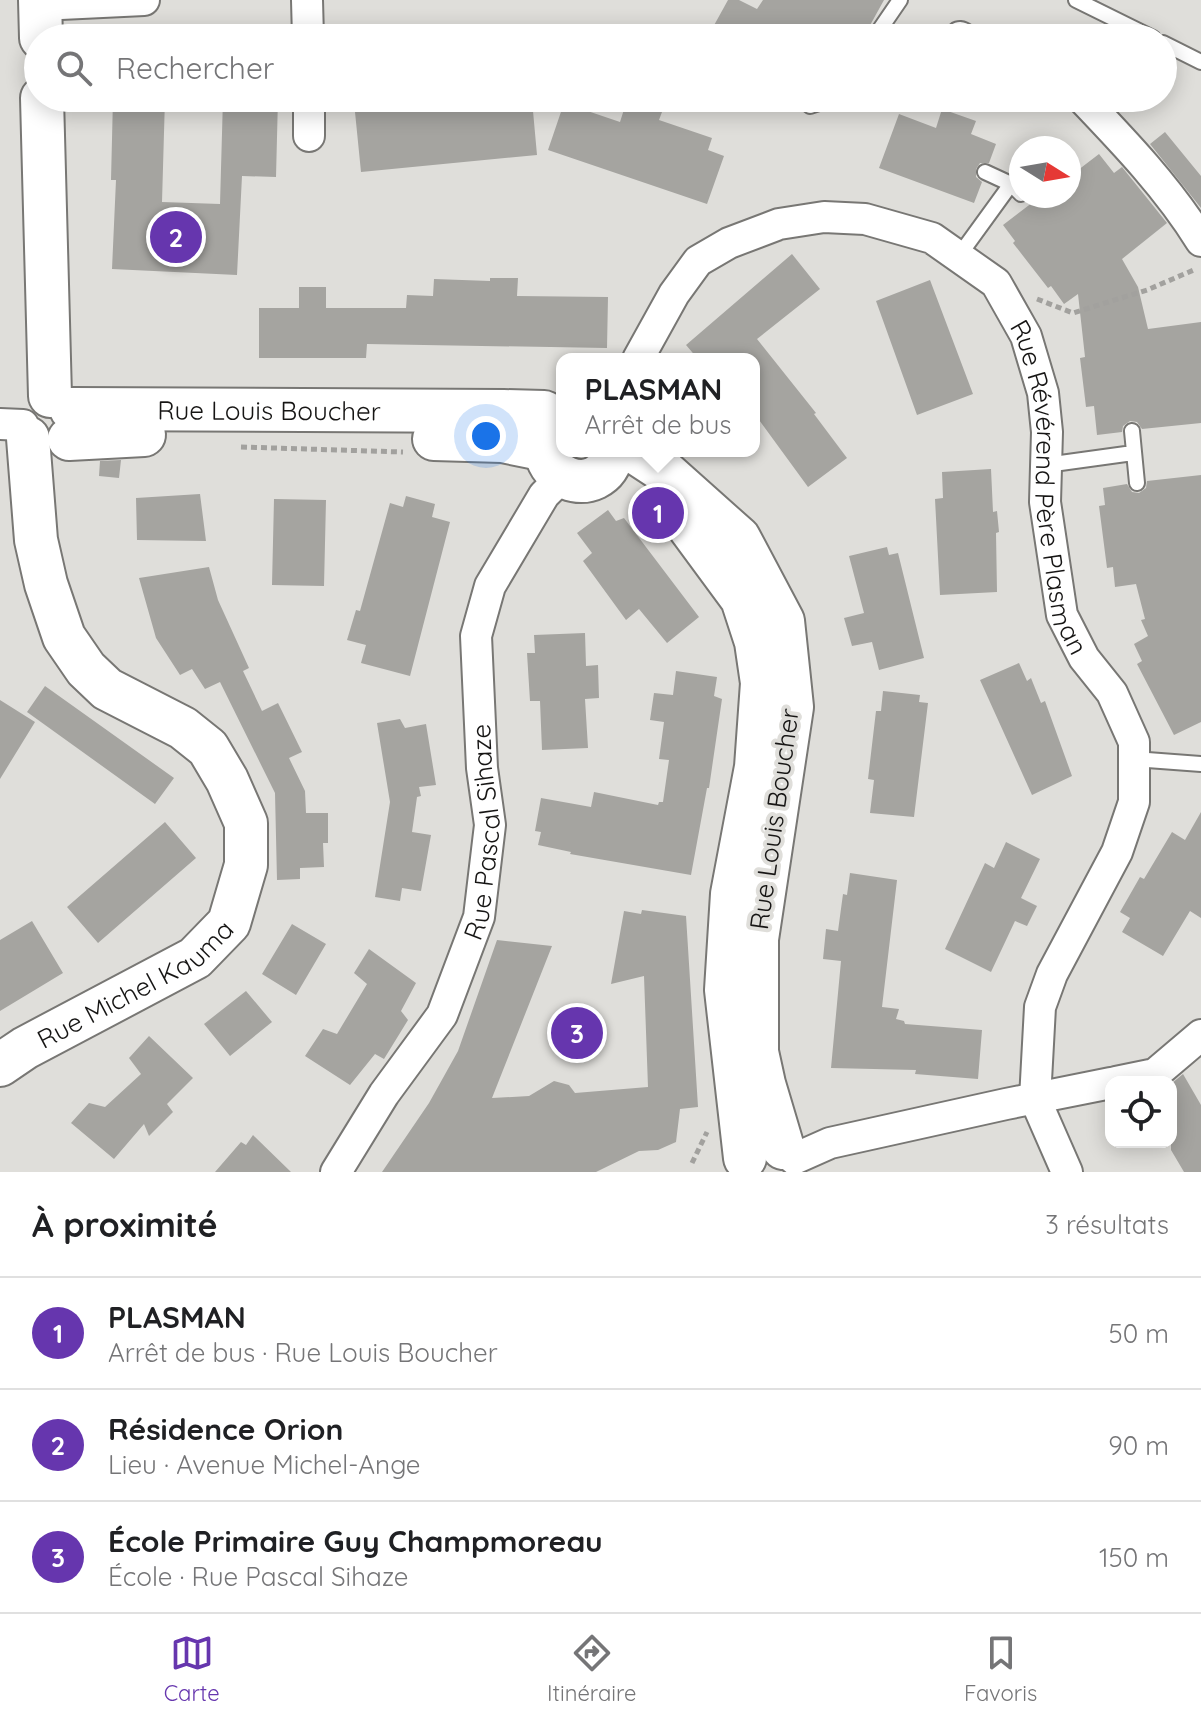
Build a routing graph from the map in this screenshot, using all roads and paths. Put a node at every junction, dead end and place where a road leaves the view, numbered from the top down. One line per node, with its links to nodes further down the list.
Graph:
1 (144, 0): 5 (street)
2 (307, 0): 6 (street)
3 (900, 0): 7 (lane)
4 (1076, 0): 8 (lane)
5 (40, 14)
6 (308, 24)
7 (884, 24)
8 (1125, 24)
9 (1177, 50): 10 (lane)
10 (1201, 62)
11 (42, 112): 23 (main road, Rue Michel Kauma)
12 (309, 112): 14 (street)
13 (1095, 112): 18 (street)
14 (309, 136)
15 (985, 172): 16 (lane)
16 (1009, 187)
17 (1009, 206): 19 (lane)
18 (1201, 241)
19 (958, 257): 21 (street, Rue Révérend Père Plasman); 22 (street, Rue Révérend Père Plasman)
20 (1201, 267): 21 (path)
21 (1009, 306): 33 (street, Rue Révérend Père Plasman)
22 (641, 353)
23 (43, 425): 25 (main road, Rue Louis Boucher); 38 (main road, Rue Michel Kauma)
24 (1132, 431): 29 (lane)
25 (556, 442)
26 (235, 447): 28 (path)
27 (556, 450): 45 (street, Rue Pascal Sihaze)
28 (406, 452)
29 (1133, 453): 33 (lane); 34 (lane)
30 (564, 457): 31 (main road, Rue Louis Boucher)
31 (616, 457)
32 (620, 457): 43 (main road, Rue Louis Boucher)
33 (1046, 465): 35 (street, Rue Révérend Père Plasman)
34 (1137, 483)
35 (1134, 759): 36 (lane); 41 (street, Rue Révérend Père Plasman)
36 (1201, 764)
37 (1201, 1035): 39 (street)
38 (0, 1065)
39 (1145, 1076)
40 (1105, 1084): 41 (street)
41 (1035, 1099): 43 (street); 46 (street, Rue Révérend Père Plasman)
42 (710, 1124): 44 (path)
43 (772, 1162)
44 (692, 1163)
45 (336, 1172)
46 (1067, 1172)

